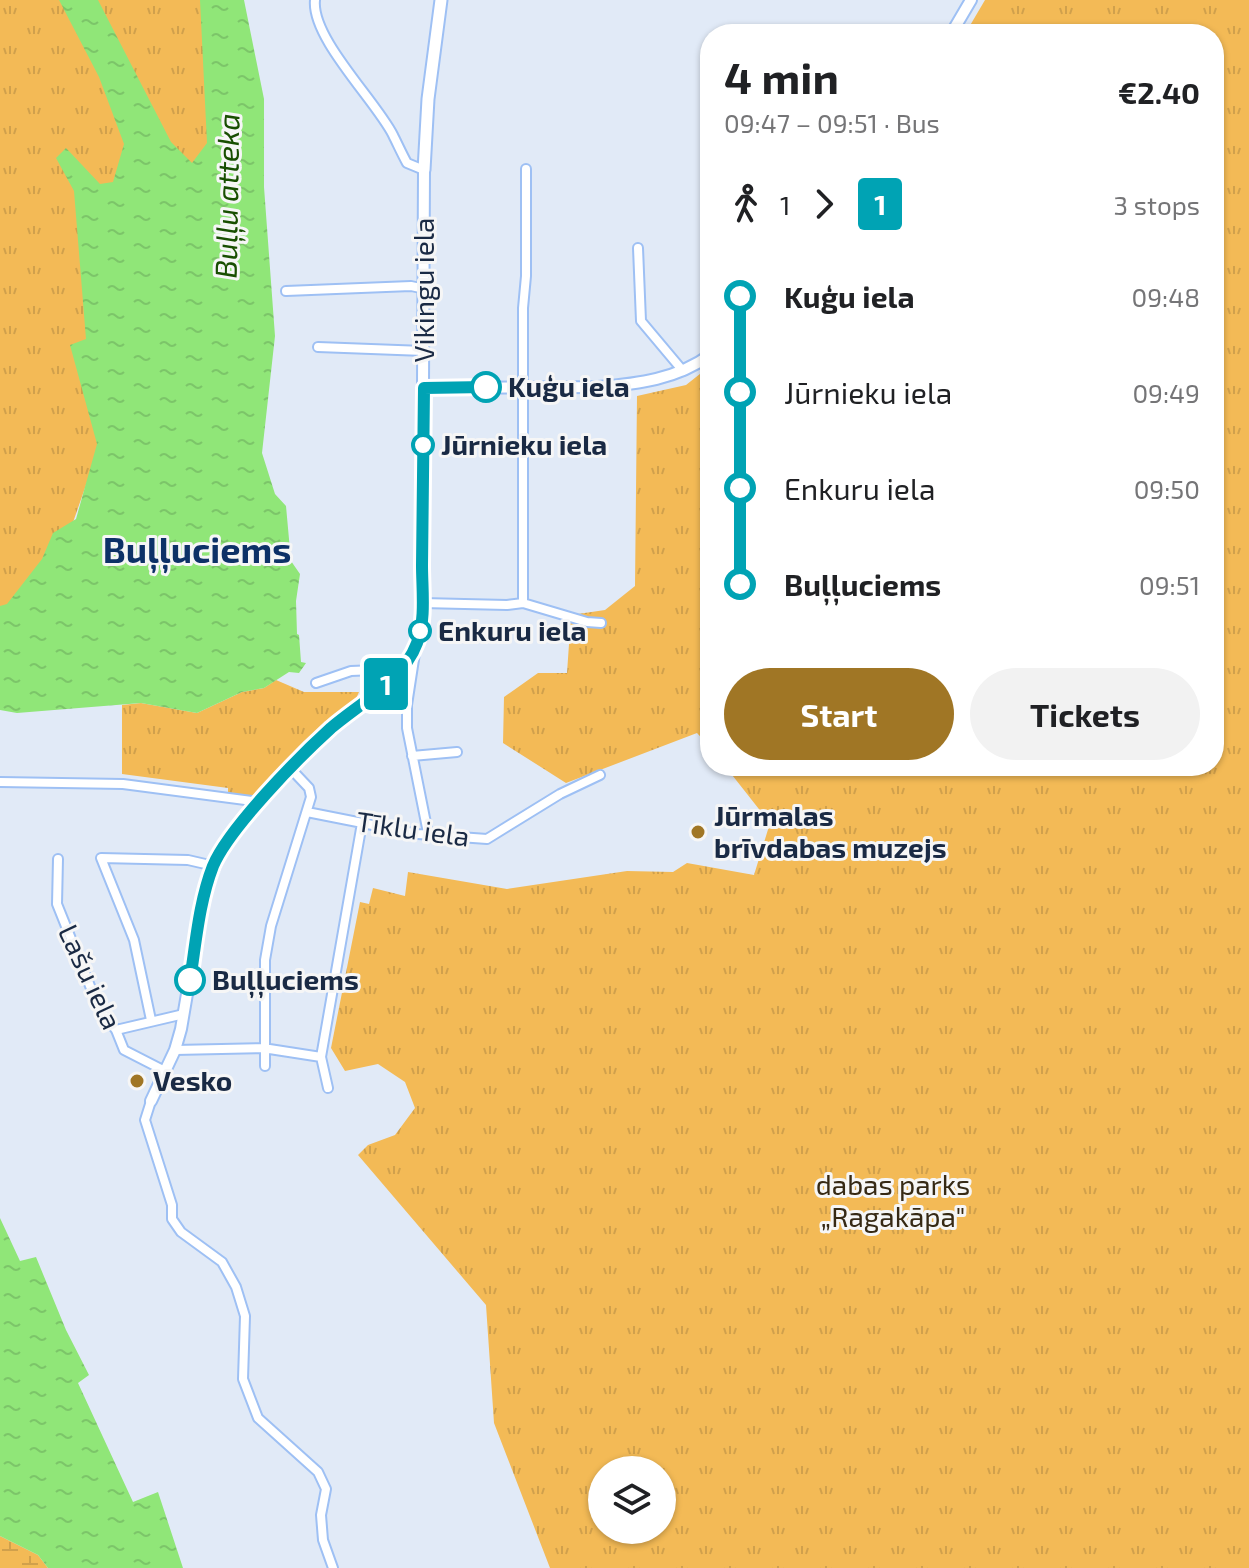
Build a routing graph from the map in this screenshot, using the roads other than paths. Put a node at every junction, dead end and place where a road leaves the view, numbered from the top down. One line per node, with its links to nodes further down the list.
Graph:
1 (315, 0): 6 (street)
2 (441, 0): 6 (main road, Vikingu iela)
3 (971, 0): 4 (street)
4 (957, 24)
5 (526, 169): 14 (street)
6 (424, 170): 8 (street, Vikingu iela)
7 (638, 248): 13 (street)
8 (425, 289): 9 (street); 11 (street, Vikingu iela)
9 (286, 291)
10 (318, 347): 11 (street)
11 (424, 351): 15 (street, Vikingu iela)
12 (700, 361): 13 (street)
13 (683, 371): 14 (street)
14 (523, 387): 15 (street); 17 (street)
15 (424, 388): 16 (street, Vikingu iela)
16 (422, 603): 17 (street); 19 (street, Vikingu iela)
17 (523, 603): 18 (street)
18 (601, 623)
19 (417, 644): 20 (street, Vikingu iela); 23 (street)
20 (400, 669): 21 (street); 22 (street, Vikingu iela)
21 (316, 683)
22 (370, 698): 23 (street); 26 (street, Vikingu iela)
23 (407, 705): 25 (street)
24 (457, 752): 25 (street)
25 (412, 756): 32 (street)
26 (291, 769): 29 (street, Vikingu iela); 30 (street)
27 (600, 775): 32 (street, Tīklu iela)
28 (0, 782): 29 (street)
29 (260, 802): 34 (street)
30 (307, 812): 31 (street, Tīklu iela); 38 (street)
31 (362, 823): 32 (street, Tīklu iela); 40 (street)
32 (428, 833)
33 (58, 859): 37 (street, Lašu iela)
34 (214, 866): 35 (street); 36 (street)
35 (184, 1014): 36 (street); 39 (street)
36 (151, 1020): 37 (street)
37 (116, 1030): 42 (street, Lašu iela)
38 (263, 1048): 39 (street); 40 (street); 41 (street)
39 (175, 1050): 42 (street)
40 (321, 1057): 43 (street)
41 (265, 1066)
42 (165, 1071): 44 (street)
43 (340, 1088)
44 (151, 1101): 45 (street)
45 (333, 1568)

